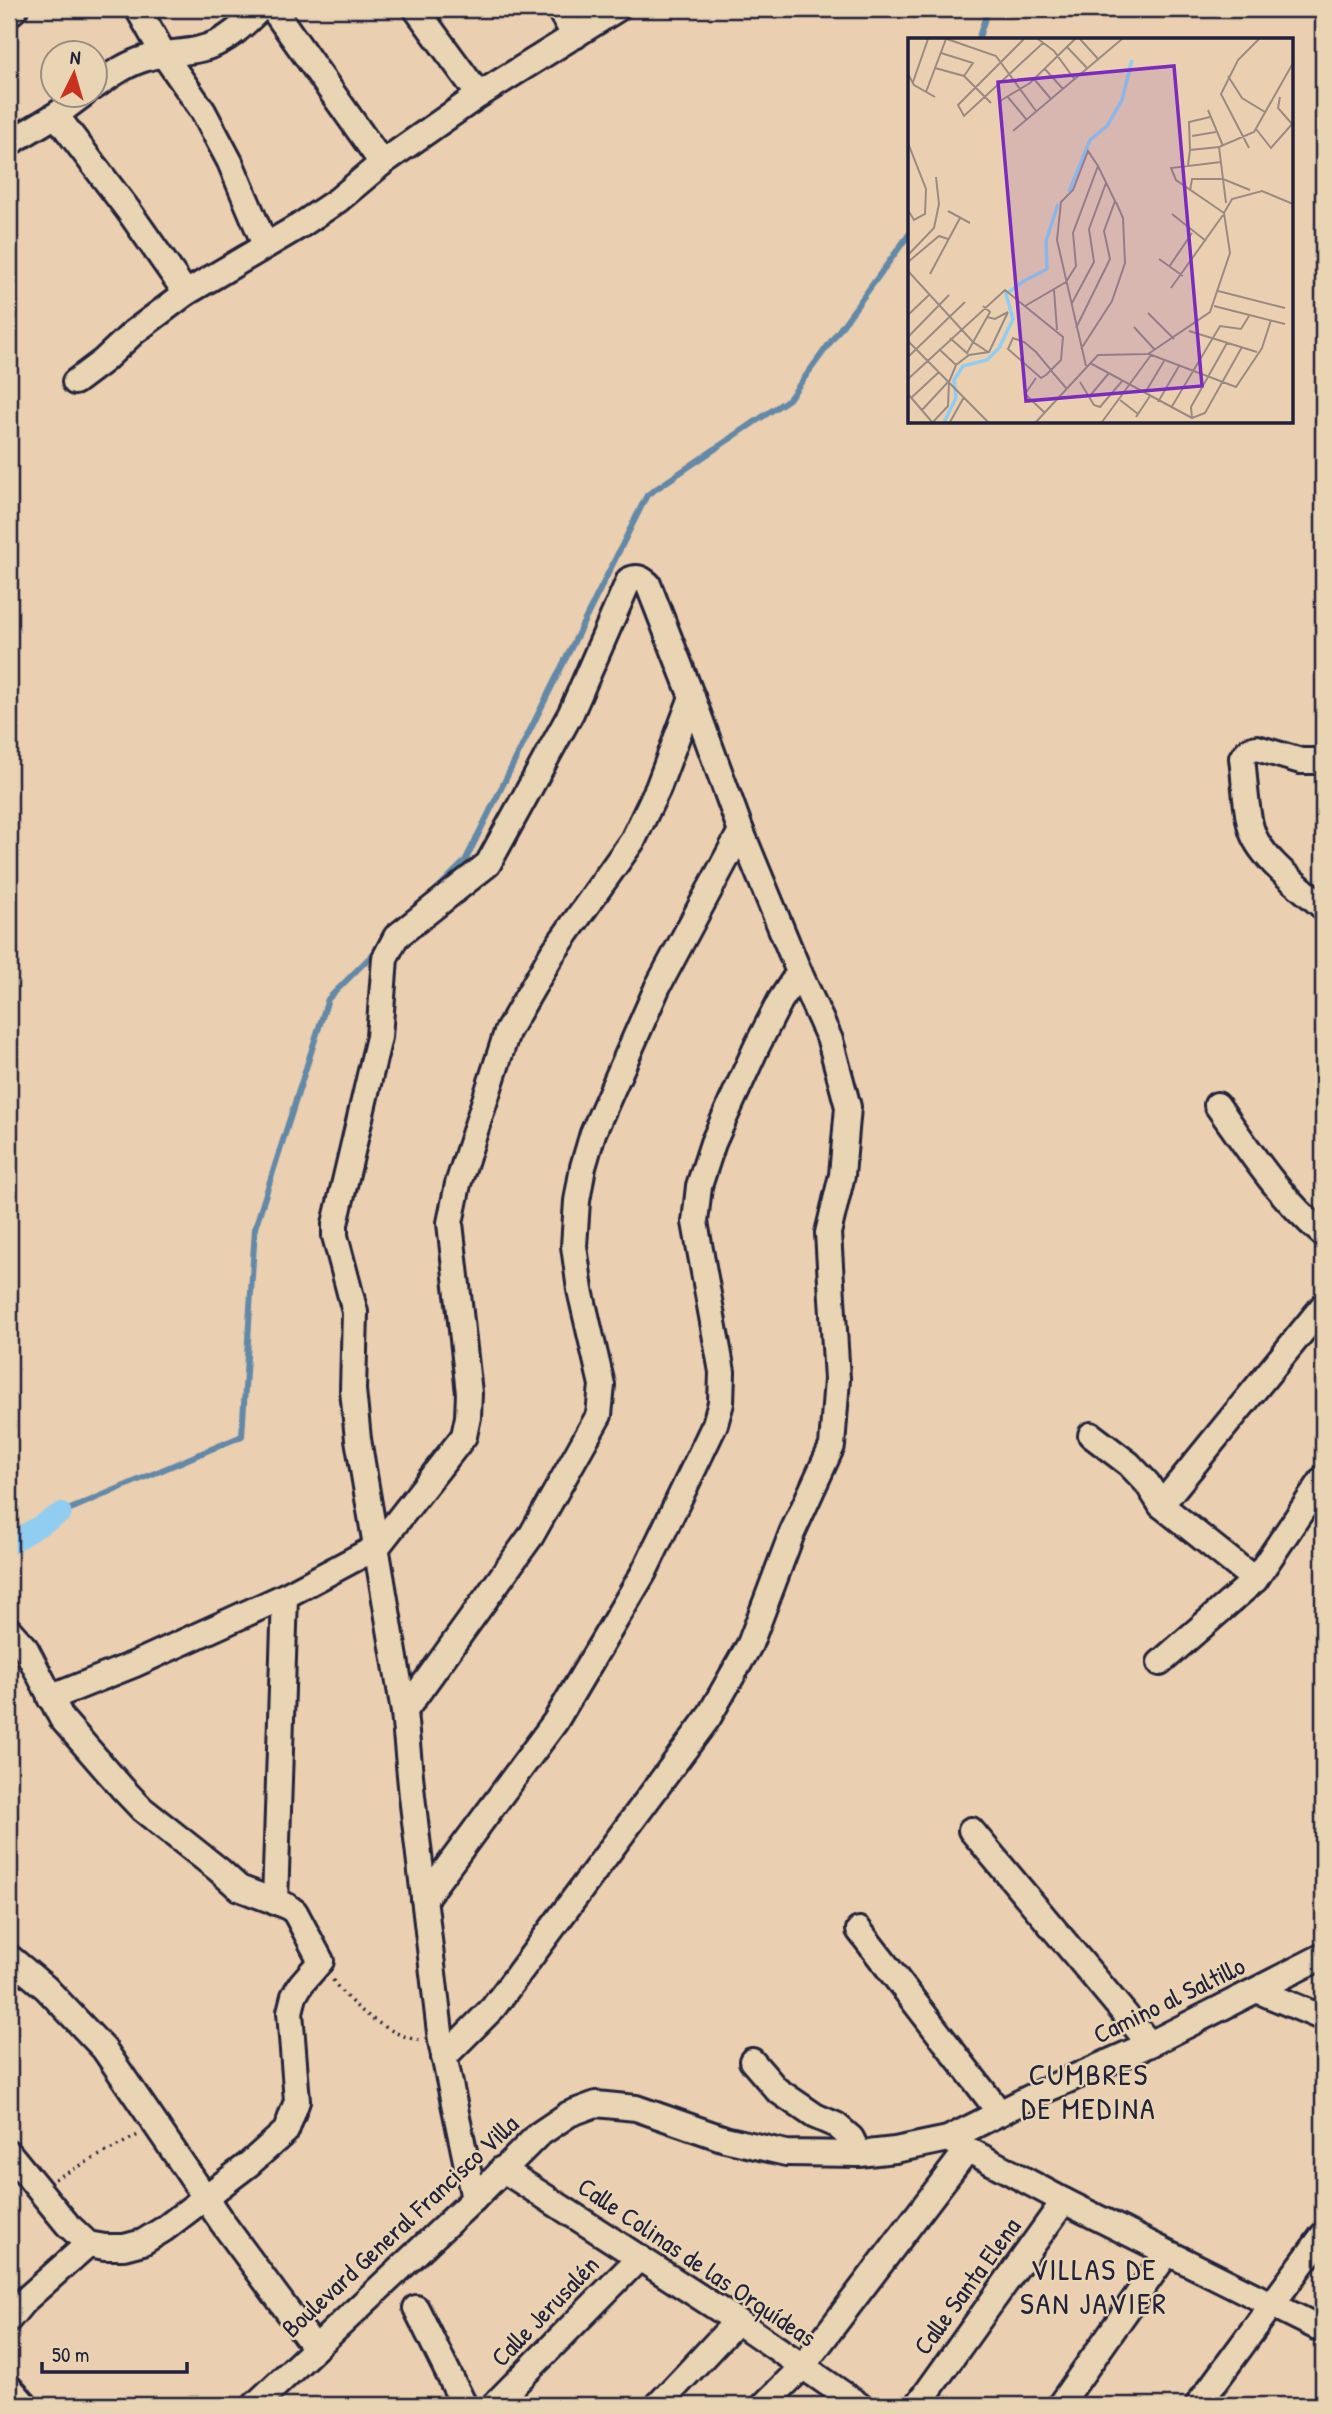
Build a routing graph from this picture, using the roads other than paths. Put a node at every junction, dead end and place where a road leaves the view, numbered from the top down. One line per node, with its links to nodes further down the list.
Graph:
1 (15, 9): 8 (street)
2 (138, 9): 10 (street)
3 (260, 9): 10 (street)
4 (273, 9): 16 (street)
5 (416, 9): 12 (street)
6 (559, 9): 9 (street)
7 (617, 9): 9 (street)
8 (9, 14)
9 (575, 36): 12 (street)
10 (164, 55): 11 (street); 17 (street)
11 (108, 79)
12 (479, 95): 16 (street)
13 (65, 108): 14 (street)
14 (56, 115): 15 (street); 18 (street)
15 (9, 143)
16 (382, 163): 17 (street)
17 (265, 245): 18 (street)
18 (186, 293): 19 (street)
19 (75, 382)
20 (692, 697): 22 (street); 31 (street); 31 (street)
21 (1323, 761): 23 (street)
22 (741, 831): 24 (street); 37 (street)
23 (1323, 907)
24 (799, 972): 39 (street); 47 (street)
25 (1217, 1105): 26 (street)
26 (1323, 1234)
27 (1323, 1306): 30 (street)
28 (1091, 1435): 30 (street)
29 (1323, 1479): 32 (street)
30 (1161, 1505): 32 (street)
31 (377, 1547): 33 (street); 37 (street)
32 (1255, 1580): 35 (street)
33 (285, 1596): 36 (street); 40 (street)
34 (9, 1630): 36 (street)
35 (1160, 1664)
36 (50, 1698): 40 (street)
37 (404, 1712): 39 (street)
38 (971, 1830): 46 (street)
39 (424, 1899): 47 (street)
40 (275, 1902): 55 (street)
41 (859, 1930): 50 (street)
42 (1323, 1956): 44 (street, Camino al Saltillo)
43 (9, 1957): 55 (street)
44 (1259, 1991): 45 (street); 46 (street, Camino al Saltillo)
45 (1323, 2018)
46 (1150, 2044): 50 (street, Camino al Saltillo)
47 (442, 2049): 56 (street)
48 (752, 2061): 53 (street)
49 (596, 2104): 53 (street, Camino al Saltillo); 54 (street, Boulevard General Francisco Villa)
50 (1000, 2113): 51 (street, Camino al Saltillo)
51 (958, 2145): 53 (street, Camino al Saltillo); 57 (street); 68 (street)
52 (9, 2154): 59 (street)
53 (859, 2154)
54 (502, 2169): 56 (street, Boulevard General Francisco Villa); 61 (street, Calle Colinas de las Orquídeas)
55 (207, 2198): 59 (street); 67 (street)
56 (474, 2199): 67 (street, Boulevard General Francisco Villa)
57 (1064, 2201): 60 (street); 77 (street, Calle Santa Elena)
58 (1323, 2235): 62 (street)
59 (88, 2244): 64 (street)
60 (1167, 2253): 62 (street); 78 (street)
61 (639, 2258): 65 (street, Calle Colinas de las Orquídeas); 73 (street, Calle Jerusalén)
62 (1273, 2304): 66 (street); 79 (street)
63 (416, 2308): 72 (street)
64 (9, 2319)
65 (737, 2321): 68 (street, Calle Colinas de las Orquídeas); 74 (street)
66 (1323, 2330)
67 (315, 2348): 71 (street, Boulevard General Francisco Villa)
68 (802, 2367): 75 (street); 76 (street, Calle Colinas de las Orquídeas)
69 (9, 2387): 70 (street)
70 (25, 2405)
71 (255, 2405)
72 (464, 2405)
73 (494, 2405)
74 (658, 2405)
75 (764, 2405)
76 (859, 2405)
77 (918, 2405)
78 (1060, 2405)
79 (1198, 2405)

